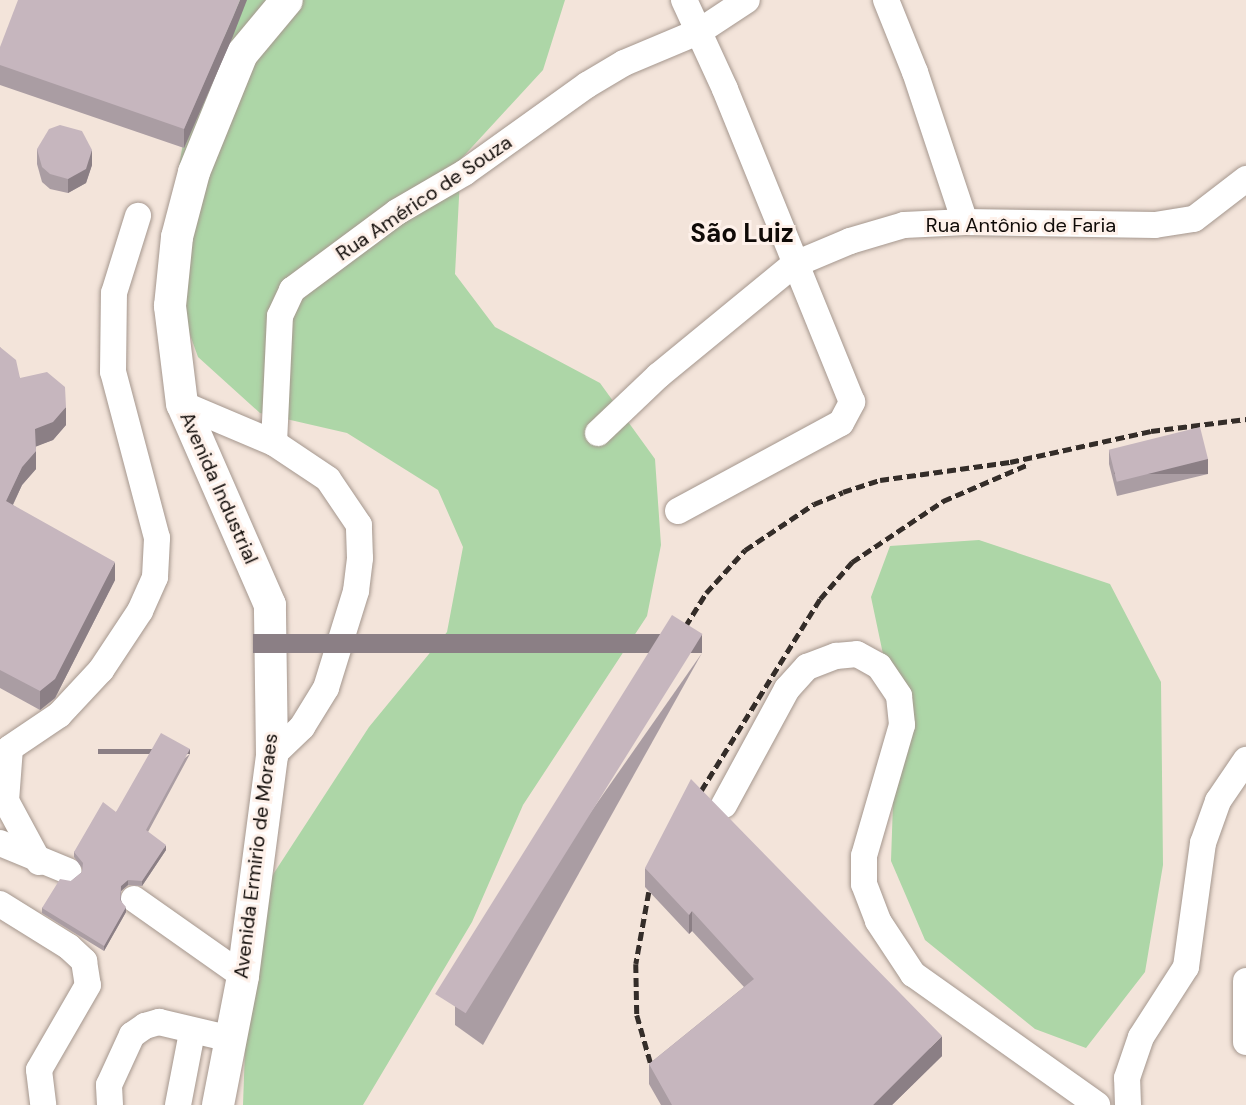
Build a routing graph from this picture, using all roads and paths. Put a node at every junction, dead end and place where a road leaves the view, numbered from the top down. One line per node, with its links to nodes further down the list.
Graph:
1 (287, 0): 10 (main road, Avenida Industrial)
2 (684, 0): 5 (street)
3 (747, 0): 5 (street, Rua Américo de Souza)
4 (886, 0): 8 (street)
5 (700, 31): 9 (street); 12 (street, Rua Américo de Souza)
6 (1246, 179): 8 (street, Rua Antônio de Faria)
7 (138, 216): 15 (street)
8 (965, 222): 9 (street, Rua Antônio de Faria)
9 (794, 265): 11 (street, Rua Antônio de Faria); 13 (street)
10 (182, 404): 12 (street); 14 (main road, Avenida Industrial)
11 (598, 433)
12 (274, 443): 16 (street)
13 (678, 511)
14 (270, 605): 16 (main road, Avenida Ermirio de Moraes)
15 (5, 746): 20 (street)
16 (272, 756): 24 (main road, Avenida Ermirio de Moraes)
17 (1246, 760): 34 (street)
18 (724, 805): 33 (street)
19 (0, 843): 20 (street)
20 (39, 862): 21 (street)
21 (68, 871)
22 (134, 899): 24 (street)
23 (0, 904): 29 (street)
24 (243, 976): 27 (main road, Avenida Ermirio de Moraes)
25 (1246, 981): 28 (street)
26 (192, 1032): 27 (street); 30 (street); 31 (street)
27 (231, 1039): 32 (main road, Avenida Ermirio de Moraes)
28 (1246, 1042)
29 (43, 1105)
30 (110, 1105)
31 (178, 1105)
32 (218, 1105)
33 (1097, 1105)
34 (1128, 1105)

